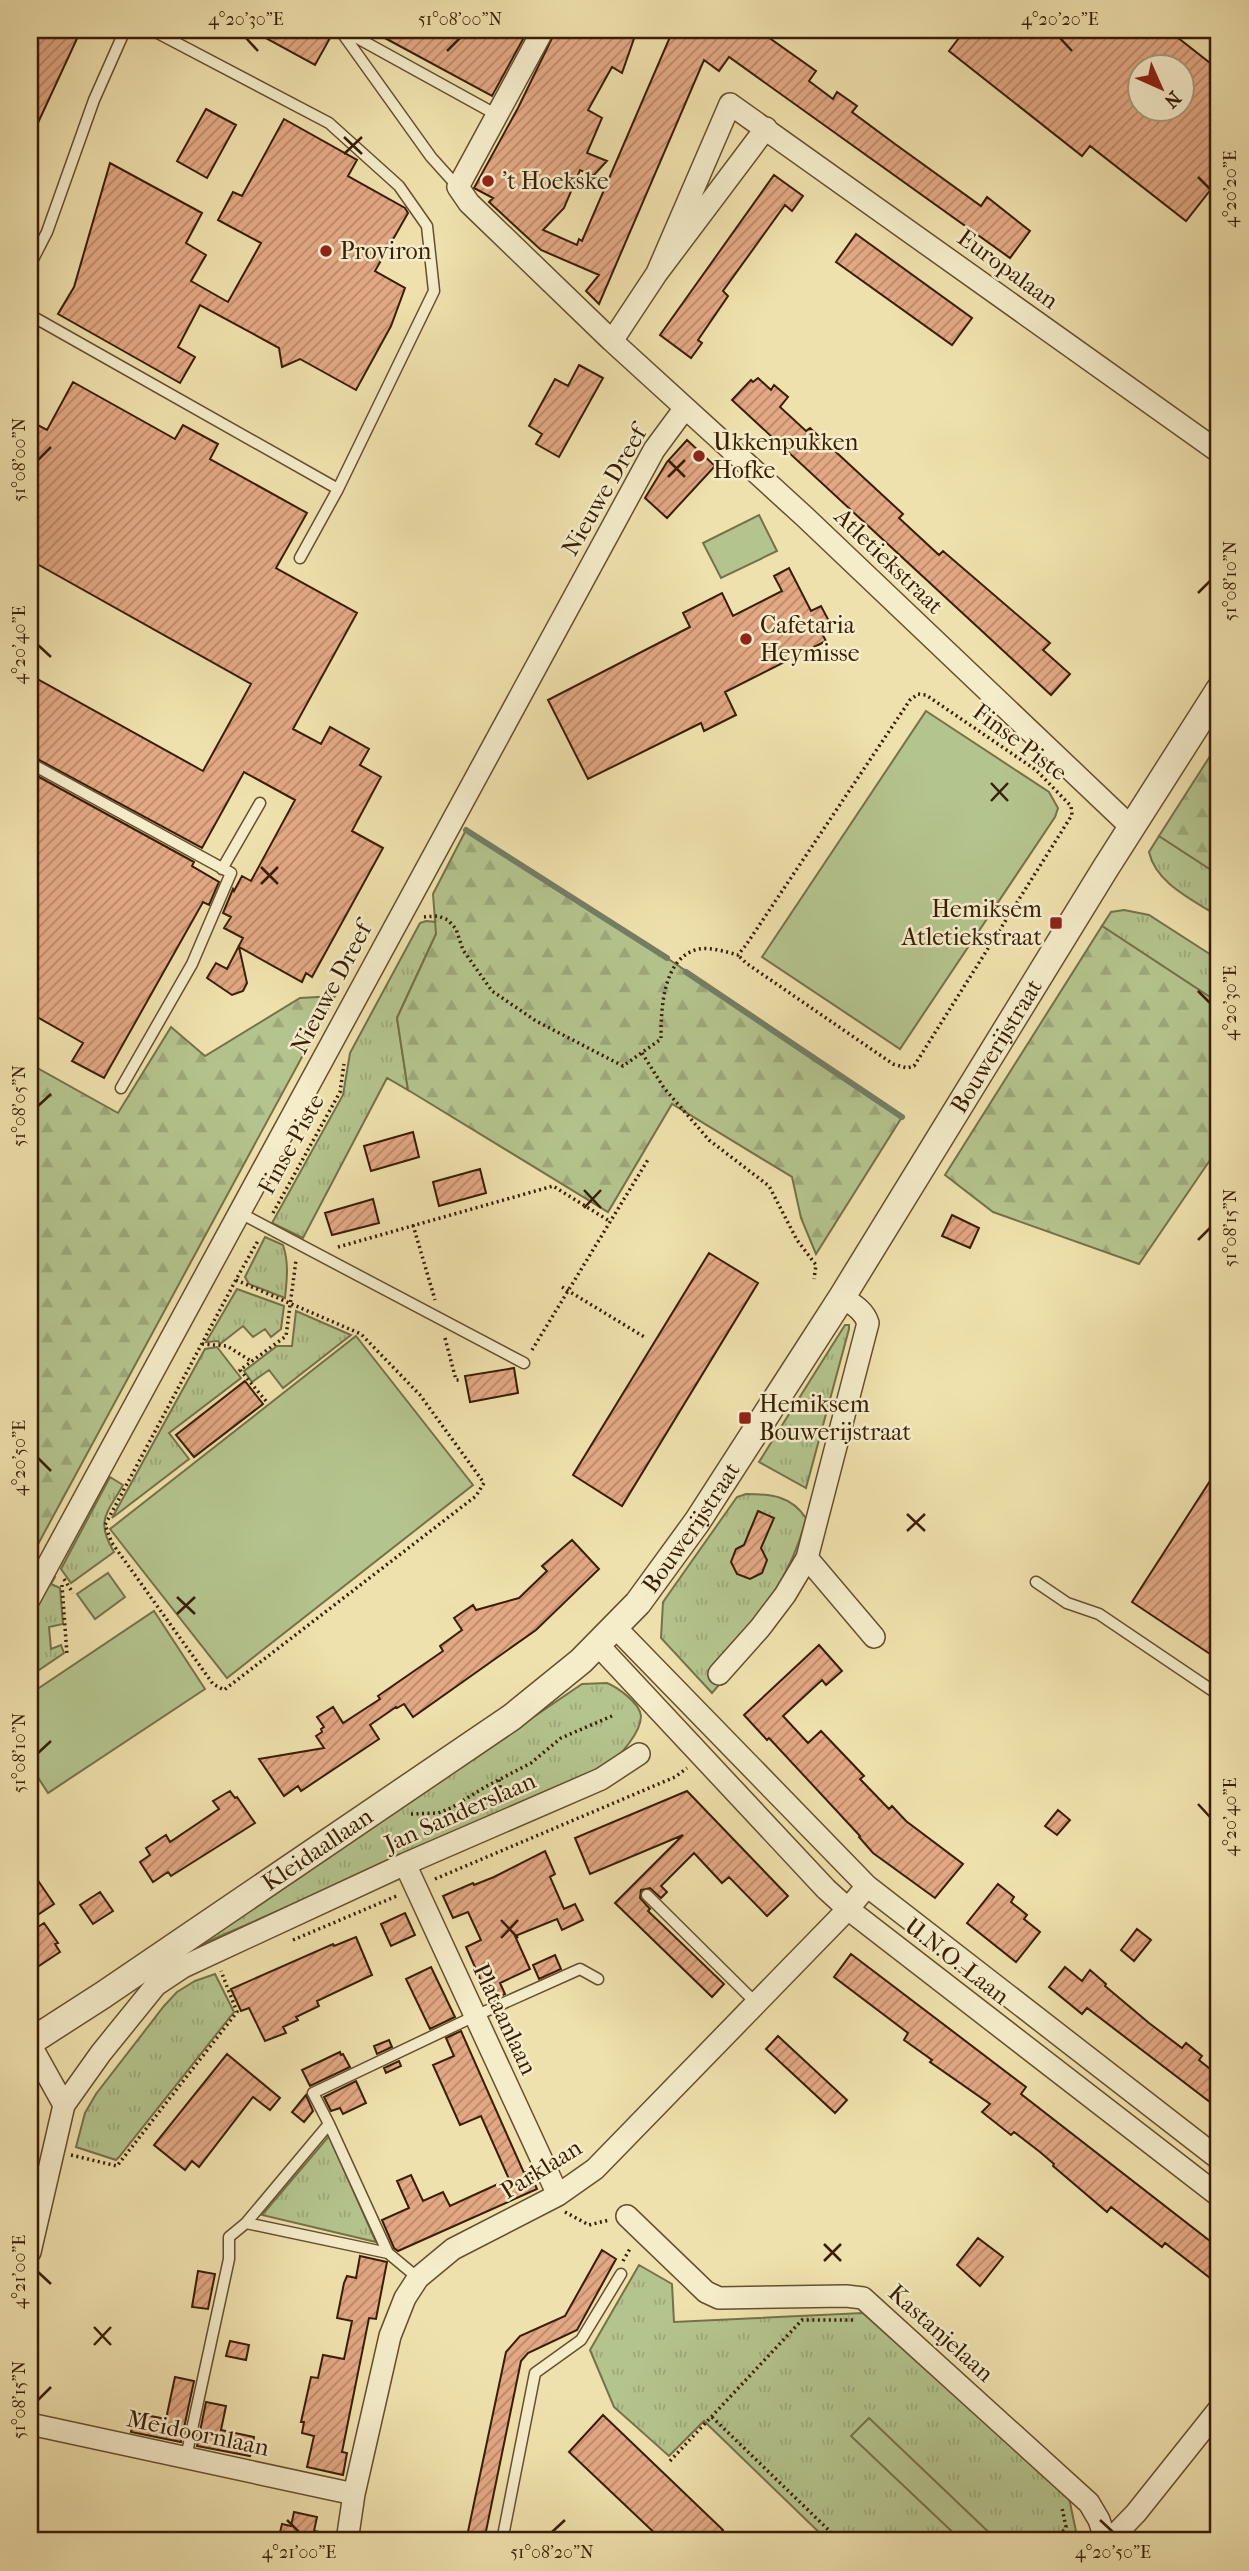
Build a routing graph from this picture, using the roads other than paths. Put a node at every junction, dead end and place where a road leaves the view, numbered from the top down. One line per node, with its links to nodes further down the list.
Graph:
1 (125, 30): 8 (lane)
2 (152, 30): 14 (lane)
3 (342, 30): 5 (lane); 7 (lane)
4 (543, 30): 5 (street)
5 (497, 115): 7 (street)
6 (766, 128): 9 (street, Europalaan); 9 (street, Europalaan); 13 (street, Europalaan)
7 (458, 187): 11 (street, Atletiekstraat)
8 (30, 265)
9 (657, 273): 11 (street, Europalaan)
10 (30, 315): 14 (lane)
11 (612, 341): 12 (street, Atletiekstraat)
12 (685, 408): 19 (street, Atletiekstraat); 22 (street, Nieuwe Dreef)
13 (1219, 452)
14 (338, 489): 15 (lane)
15 (300, 558)
16 (1219, 690): 19 (street, Bouwerijstraat)
17 (30, 763): 20 (lane)
18 (260, 803): 20 (lane)
19 (1132, 827): 23 (street, Bouwerijstraat)
20 (222, 869): 21 (lane)
21 (121, 1088)
22 (240, 1213): 24 (lane); 27 (street, Nieuwe Dreef)
23 (842, 1297): 25 (street); 28 (street, Bouwerijstraat)
24 (524, 1363)
25 (807, 1558): 29 (street); 30 (street)
26 (1036, 1582): 31 (lane)
27 (30, 1598)
28 (607, 1637): 32 (street, U.N.O.-Laan); 33 (street, U.N.O.-Laan); 42 (street, Kleidaallaan)
29 (874, 1637)
30 (719, 1674)
31 (1219, 1695)
32 (707, 1721): 33 (street); 36 (street, U.N.O.-Laan)
33 (686, 1741): 38 (street, U.N.O.-Laan)
34 (639, 1754): 35 (street, Jan Sanderslaan)
35 (405, 1864): 41 (street, Plataanlaan); 43 (street, Jan Sanderslaan)
36 (867, 1886): 38 (street, Parklaan); 45 (street, U.N.O.-Laan)
37 (647, 1895): 40 (lane)
38 (848, 1909): 40 (street, Parklaan); 46 (street, U.N.O.-Laan)
39 (598, 1979): 41 (lane)
40 (757, 2003): 47 (street, Parklaan)
41 (475, 2016): 44 (lane); 47 (street, Plataanlaan)
42 (30, 2043): 43 (street)
43 (64, 2105): 50 (street, Jan Sanderslaan)
44 (328, 2124): 48 (lane); 51 (lane)
45 (1219, 2159)
46 (1219, 2196)
47 (554, 2197): 53 (street, Parklaan)
48 (246, 2223): 51 (lane); 56 (lane)
49 (635, 2223): 60 (street, Kastanjelaan)
50 (30, 2252)
51 (388, 2253): 53 (lane)
52 (621, 2274): 59 (lane)
53 (418, 2278): 57 (street, Parklaan)
54 (1219, 2409): 60 (street)
55 (30, 2424): 56 (street, Meidoornlaan)
56 (186, 2458): 57 (street, Meidoornlaan)
57 (354, 2494): 58 (street, Parklaan)
58 (347, 2541)
59 (502, 2541)
60 (1107, 2541)

